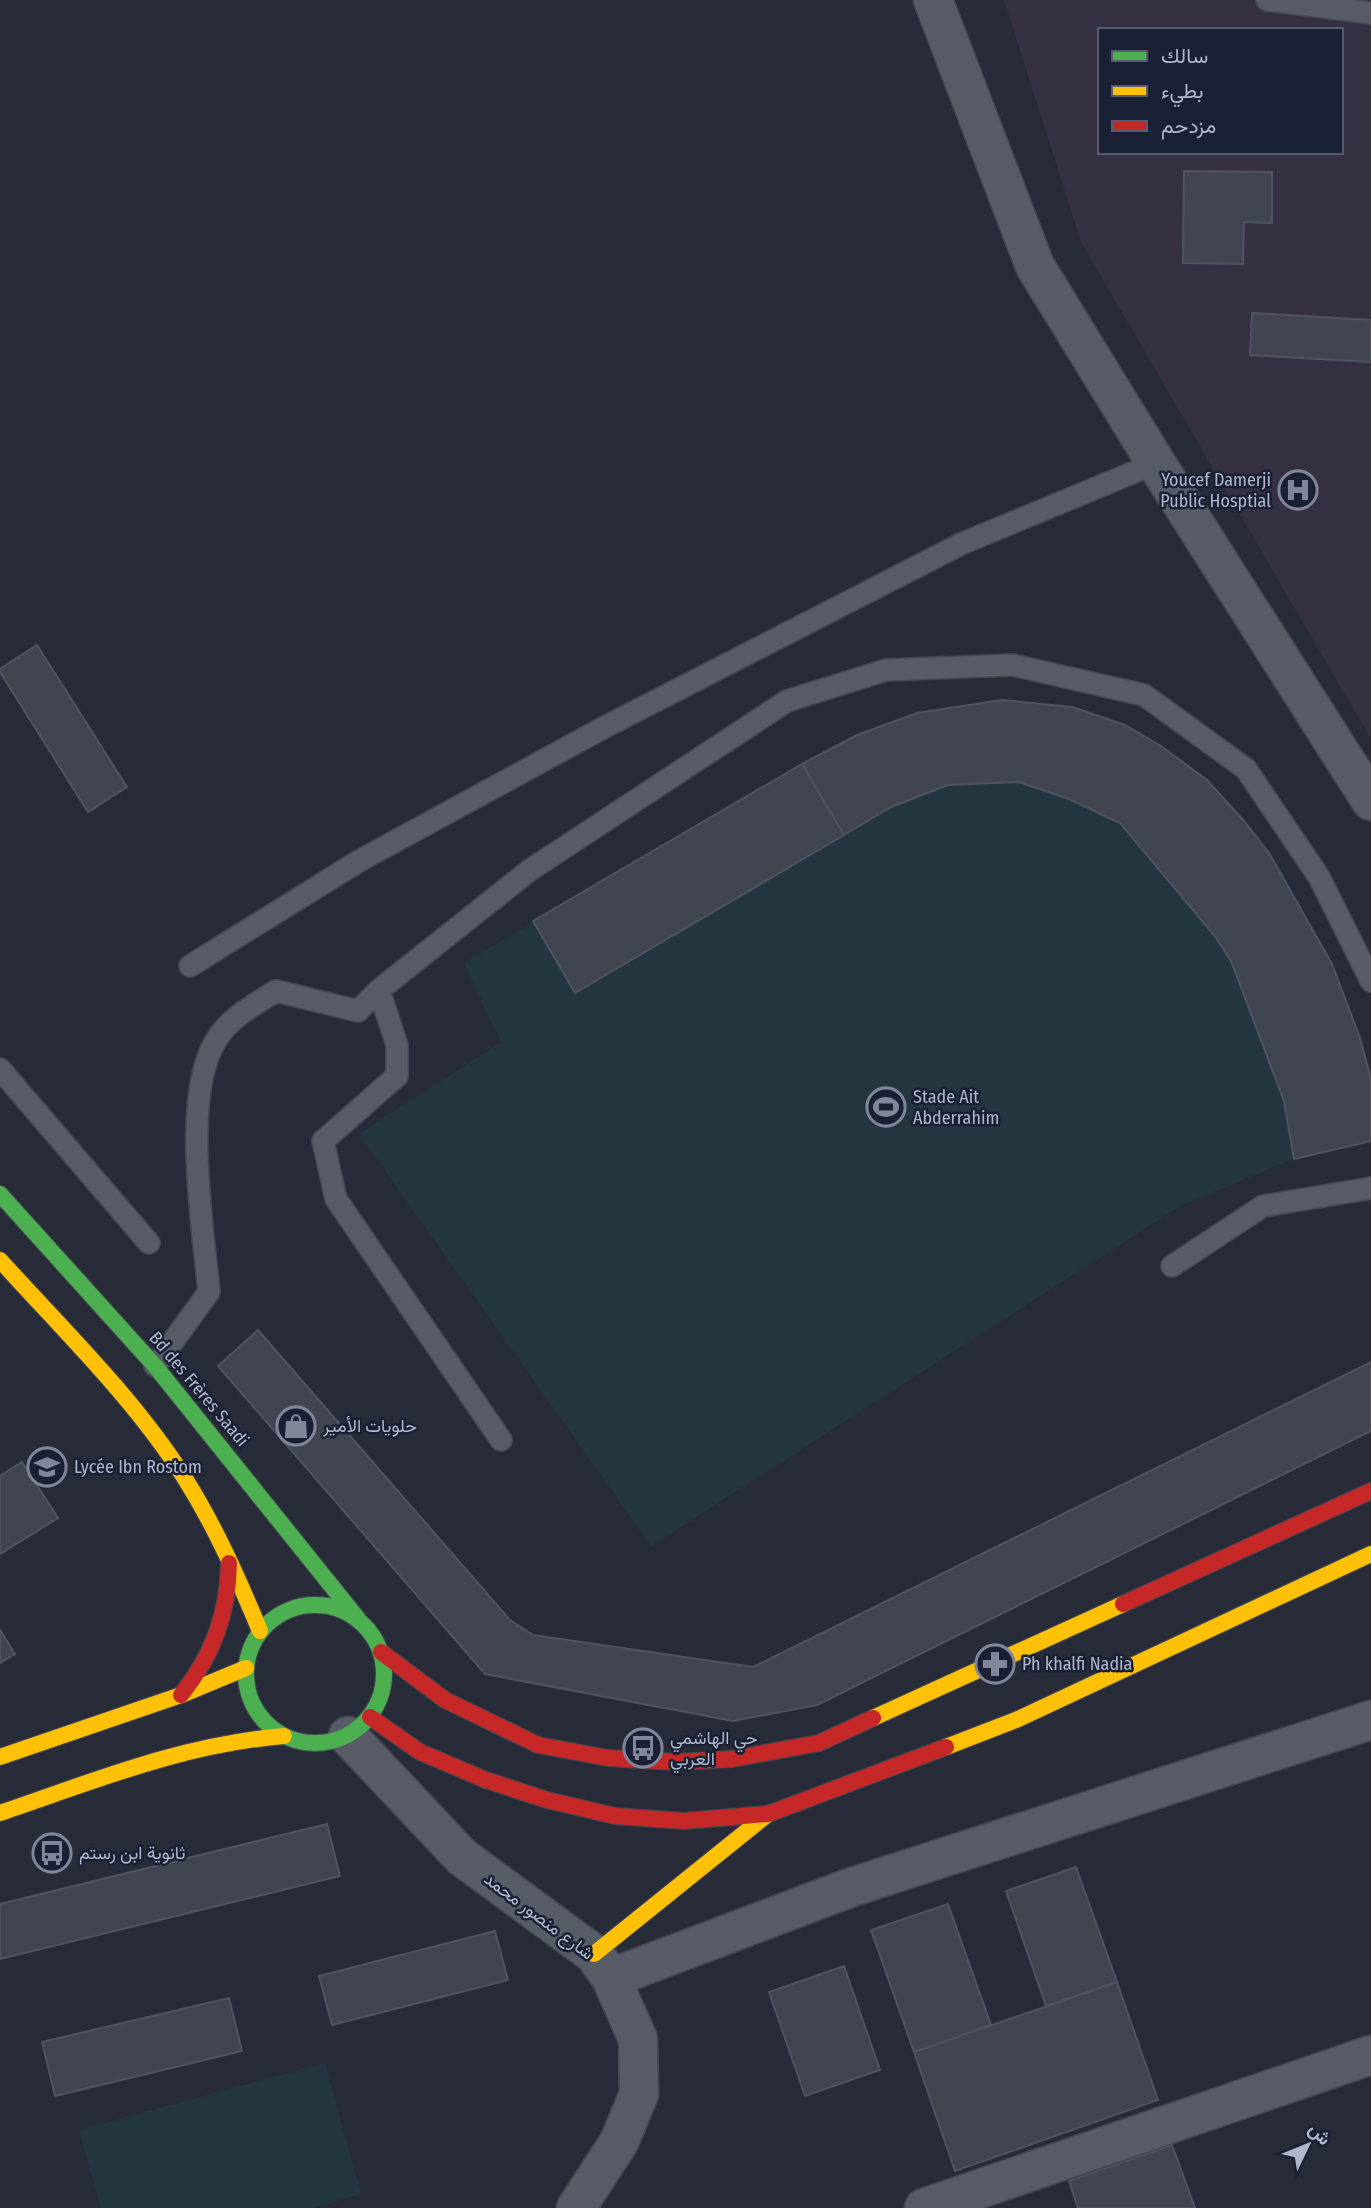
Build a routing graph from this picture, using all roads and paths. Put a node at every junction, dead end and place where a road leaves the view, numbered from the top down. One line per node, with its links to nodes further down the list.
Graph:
1 (933, 0): 4 (street)
2 (1267, 0): 3 (lane)
3 (1371, 13)
4 (1156, 463): 5 (street); 6 (lane)
5 (1371, 801)
6 (190, 966)
7 (1371, 981): 8 (lane)
8 (379, 990): 15 (lane); 16 (lane)
9 (0, 1069): 12 (lane)
10 (1371, 1188): 14 (lane)
11 (0, 1194): 15 (street, Bd des Frères Saadi)
12 (149, 1242)
13 (0, 1260): 19 (street)
14 (1172, 1266)
15 (156, 1366): 20 (street, Bd des Frères Saadi)
16 (500, 1440)
17 (1371, 1491): 22 (street)
18 (1371, 1554): 30 (street)
19 (229, 1557): 21 (street); 24 (street)
20 (358, 1619): 21 (street); 22 (street)
21 (260, 1631): 23 (street)
22 (381, 1652): 26 (street)
23 (246, 1668): 24 (street); 27 (street)
24 (181, 1695): 28 (street)
25 (1371, 1720): 31 (street)
26 (359, 1726): 27 (street); 30 (street); 31 (street, شارع منصور محمد)
27 (284, 1736): 29 (street)
28 (0, 1757)
29 (0, 1813)
30 (768, 1814): 31 (street)
31 (602, 1966): 33 (street, شارع منصور محمد)
32 (1371, 2054): 34 (street)
33 (581, 2206)
34 (924, 2208)

